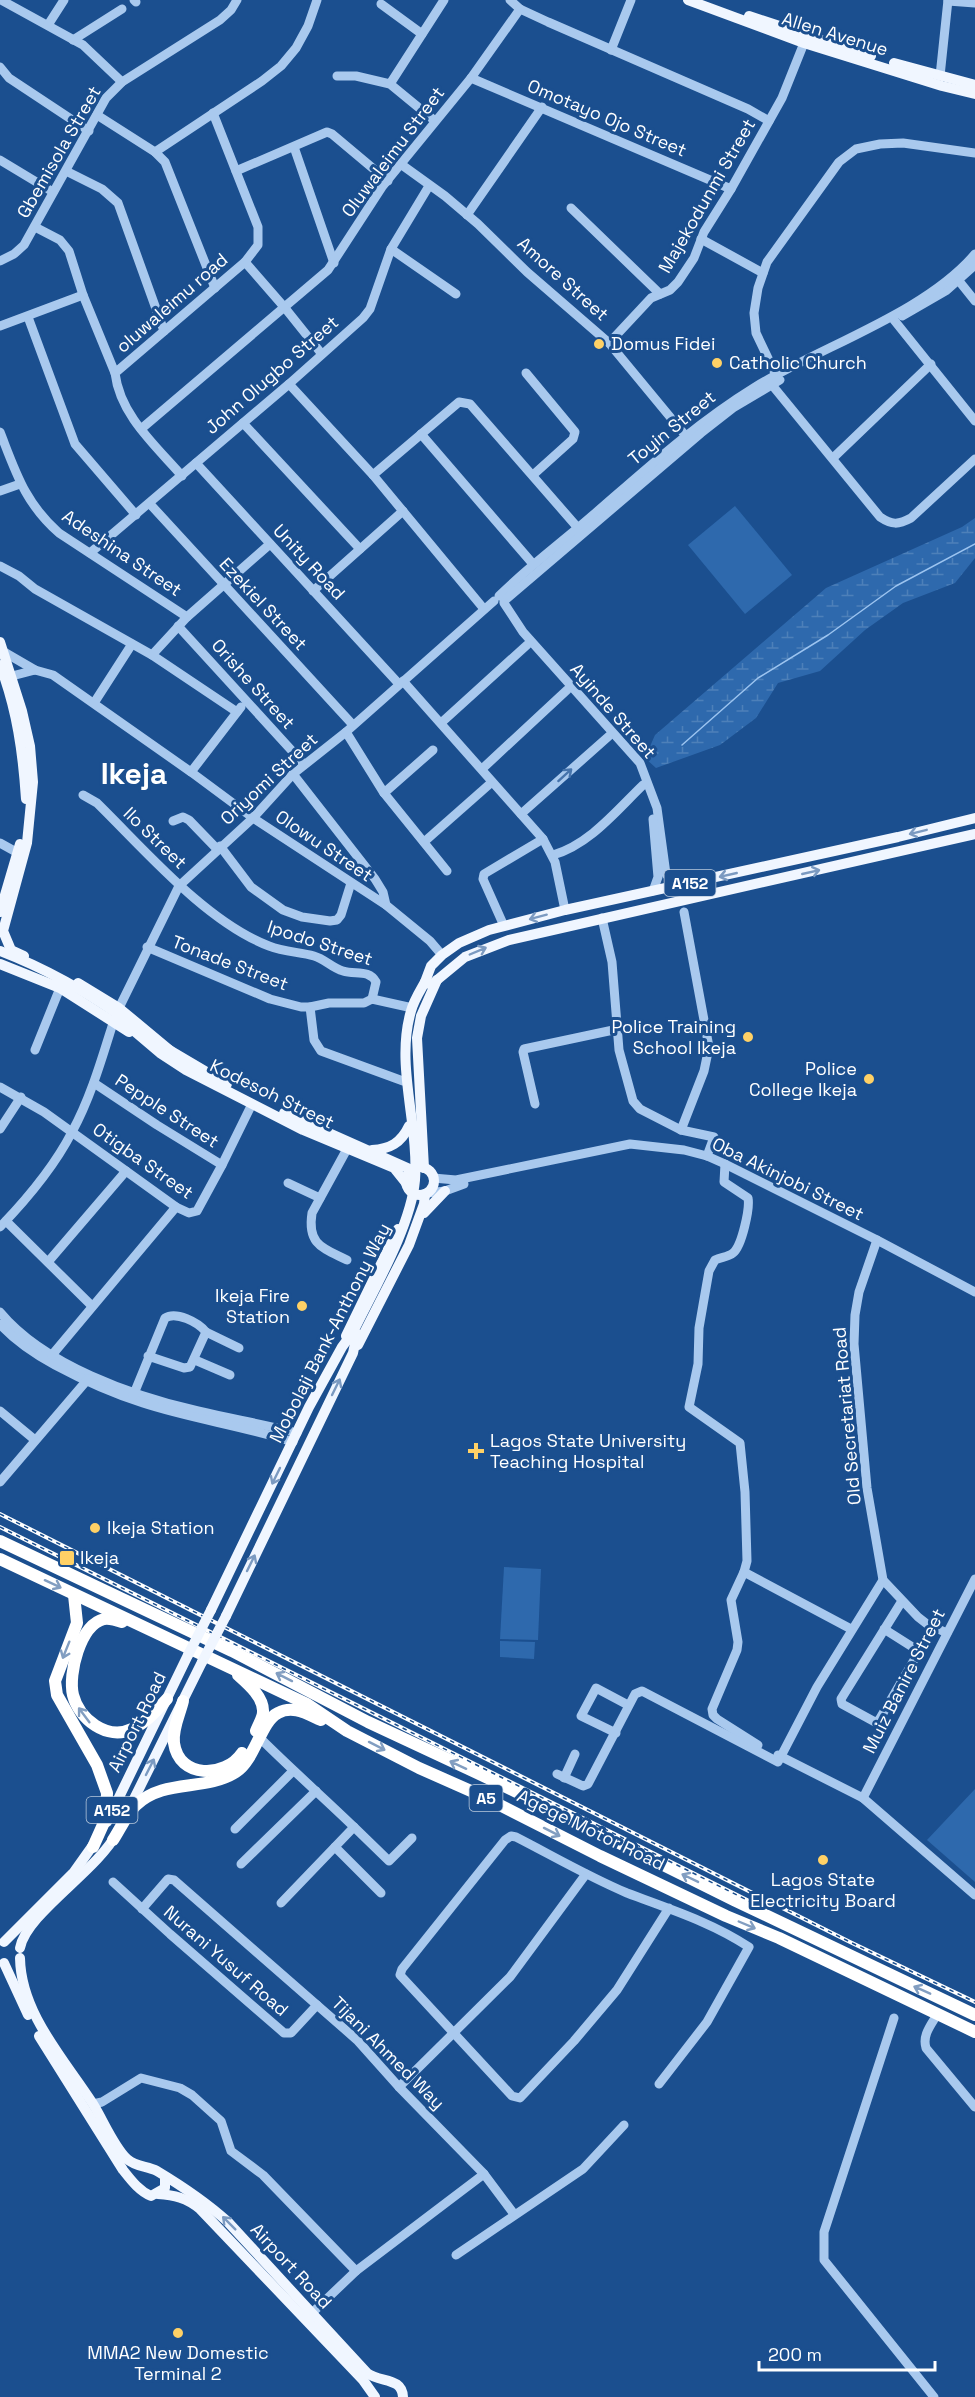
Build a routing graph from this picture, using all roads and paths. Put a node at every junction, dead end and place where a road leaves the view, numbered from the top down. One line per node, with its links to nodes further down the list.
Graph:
1 (1, 0): 15 (street)
2 (64, 0): 15 (street)
3 (237, 0): 24 (street, Gbemisola Street)
4 (317, 0): 29 (street)
5 (444, 0): 16 (street)
6 (510, 0): 14 (street)
7 (631, 0): 19 (street)
8 (688, 0): 18 (main road, Allen Avenue)
9 (707, 0): 22 (main road, Allen Avenue)
10 (948, 1): 11 (street); 22 (street)
11 (975, 3)
12 (381, 4): 16 (street)
13 (122, 9): 17 (street)
14 (520, 9): 19 (street); 23 (street, Oluwaleimu Street)
15 (48, 25): 17 (street)
16 (422, 34): 25 (street)
17 (73, 40): 24 (street)
18 (804, 43): 27 (main road, Allen Avenue); 32 (street, Majekodunmi Street)
19 (611, 50): 32 (street)
20 (0, 68): 33 (street)
21 (337, 76): 25 (street)
22 (940, 76): 26 (main road, Allen Avenue)
23 (471, 78): 28 (street, Omotayo Ojo Street); 31 (street, Oluwaleimu Street)
24 (122, 82): 30 (street, Gbemisola Street)
25 (390, 84): 31 (street)
26 (975, 85)
27 (975, 94)
28 (542, 107): 43 (street, Omotayo Ojo Street); 46 (street)
29 (213, 113): 35 (street); 40 (street)
30 (97, 115): 33 (street, Gbemisola Street); 35 (street)
31 (435, 121): 38 (street, Oluwaleimu Street)
32 (769, 121): 43 (street, Majekodunmi Street)
33 (89, 131): 39 (street, Gbemisola Street)
34 (294, 147): 40 (street); 41 (street); 53 (street)
35 (155, 152): 57 (street)
36 (975, 153): 55 (street)
37 (0, 160): 44 (street)
38 (402, 165): 41 (street, Oluwaleimu Street); 42 (street, Amore Street)
39 (66, 171): 44 (street, Gbemisola Street); 66 (street)
40 (236, 171): 52 (street)
41 (388, 181): 53 (street, Oluwaleimu Street)
42 (429, 186): 46 (street, Amore Street); 49 (street, John Olugbo Street)
43 (731, 189): 48 (street, Majekodunmi Street)
44 (53, 192): 47 (street, Gbemisola Street)
45 (571, 208): 59 (street)
46 (467, 216): 67 (street, Amore Street)
47 (35, 227): 51 (street, Gbemisola Street); 60 (street)
48 (701, 239): 55 (street); 59 (street, Majekodunmi Street)
49 (391, 249): 58 (street); 68 (street, John Olugbo Street)
50 (975, 254): 72 (street, Toyin Street)
51 (0, 261)
52 (245, 262): 57 (street, oluwaleimu road); 62 (street, oluwaleimu road)
53 (334, 262): 62 (street, Oluwaleimu Street)
54 (975, 265): 56 (street, Toyin Street)
55 (763, 273): 72 (street)
56 (959, 281): 61 (street); 64 (street, Toyin Street)
57 (215, 288): 66 (street, oluwaleimu road)
58 (456, 294)
59 (660, 294): 67 (street, Majekodunmi Street)
60 (83, 295): 63 (street); 70 (street)
61 (975, 301)
62 (285, 308): 68 (street, oluwaleimu road); 76 (street)
63 (28, 317): 65 (street); 90 (street)
64 (894, 320): 69 (street); 72 (street, Toyin Street)
65 (0, 326)
66 (164, 331): 70 (street, oluwaleimu road)
67 (609, 343): 79 (street, Amore Street)
68 (321, 353): 73 (street, John Olugbo Street)
69 (931, 364): 74 (street); 80 (street)
70 (115, 373): 76 (street, oluwaleimu road)
71 (526, 373): 84 (street)
72 (774, 380): 79 (street, Toyin Street); 80 (street); 99 (street, Toyin Street)
73 (289, 384): 75 (street, John Olugbo Street); 83 (street)
74 (975, 421)
75 (243, 423): 82 (street, John Olugbo Street); 93 (street)
76 (141, 429): 85 (street, oluwaleimu road)
77 (0, 432): 86 (street)
78 (421, 434): 83 (street); 84 (street); 95 (street)
79 (685, 435): 91 (street, Toyin Street)
80 (833, 459): 81 (street)
81 (975, 459)
82 (196, 463): 85 (street, John Olugbo Street); 92 (street, Unity Road)
83 (373, 475): 89 (street)
84 (533, 475): 91 (street)
85 (182, 476): 88 (street, John Olugbo Street)
86 (20, 484): 87 (street); 94 (street, Adeshina Street)
87 (0, 491)
88 (150, 504): 90 (street, John Olugbo Street); 97 (street, Ezekiel Street)
89 (403, 511): 93 (street); 100 (street)
90 (136, 515): 94 (street, John Olugbo Street)
91 (578, 528): 95 (street, Toyin Street)
92 (270, 544): 97 (street); 98 (street, Unity Road)
93 (360, 549): 98 (street)
94 (90, 553): 101 (street, Adeshina Street)
95 (533, 564): 99 (street, Toyin Street)
96 (0, 566): 103 (street)
97 (224, 586): 101 (street); 116 (street, Ezekiel Street)
98 (313, 591): 110 (street, Unity Road)
99 (499, 602): 100 (street, Toyin Street); 104 (street, Ayinde Street); 143 (street, Ayinde Street)
100 (485, 609): 110 (street, Oriyomi Street)
101 (187, 617): 102 (street)
102 (178, 626): 106 (street); 112 (street, Orishe Street)
103 (132, 644): 106 (street); 113 (street)
104 (527, 645): 111 (street, Ayinde Street); 115 (street)
105 (2, 647): 108 (street, Olowu Street); 109 (main road)
106 (152, 655): 114 (street)
107 (0, 665): 127 (main road)
108 (35, 670): 109 (street); 113 (street, Olowu Street)
109 (12, 676): 127 (main road)
110 (401, 682): 115 (street, Unity Road); 116 (street, Oriyomi Street)
111 (567, 690): 117 (street, Ayinde Street); 120 (street)
112 (246, 701): 114 (street); 119 (street, Orishe Street)
113 (94, 703): 121 (street, Olowu Street)
114 (237, 712): 121 (street)
115 (441, 723): 120 (street, Unity Road)
116 (350, 728): 119 (street, Oriyomi Street); 125 (street, Ezekiel Street)
117 (609, 736): 124 (street, Ayinde Street); 128 (street, one-way to 117)
118 (433, 750): 125 (street)
119 (304, 764): 122 (street, Oriyomi Street)
120 (482, 769): 123 (street, Unity Road)
121 (192, 772): 129 (street, Olowu Street)
122 (293, 774): 129 (street, Oriyomi Street); 146 (street)
123 (492, 782): 128 (street, Unity Road); 134 (street)
124 (643, 785): 138 (street); 144 (street, Ayinde Street)
125 (384, 794): 134 (street, Ezekiel Street)
126 (83, 795): 142 (street, Ilo Street)
127 (28, 801): 137 (main road); 149 (main road)
128 (521, 814): 133 (street, Unity Road)
129 (253, 818): 136 (street, Oriyomi Street); 141 (street, Olowu Street)
130 (975, 818): 140 (main road, Mobolaji Bank-Anthony Way / A152, one-way to 140)
131 (173, 821): 136 (street)
132 (975, 834): 145 (main road, Mobolaji Bank-Anthony Way / A152, one-way to 132)
133 (543, 839): 138 (street, Unity Road); 151 (street)
134 (424, 842): 139 (street, Ezekiel Street)
135 (0, 843): 137 (street)
136 (218, 848): 141 (street); 142 (street, Oriyomi Street)
137 (18, 853): 149 (main road)
138 (553, 855): 147 (street, Unity Road)
139 (447, 871)
140 (699, 882): 143 (main road, Mobolaji Bank-Anthony Way / A152); 145 (main road)
141 (351, 883): 146 (street, Olowu Street)
142 (179, 885): 153 (street, Oriyomi Street); 164 (street, Ipodo Street)
143 (680, 885): 144 (main road, Mobolaji Bank-Anthony Way / A152)
144 (653, 891): 147 (main road, Mobolaji Bank-Anthony Way / A152)
145 (701, 896): 150 (main road, Mobolaji Bank-Anthony Way / A152)
146 (386, 905): 155 (street, Olowu Street)
147 (566, 910): 151 (main road, Mobolaji Bank-Anthony Way / A152, one-way to 151)
148 (684, 912): 183 (street)
149 (3, 916): 152 (main road); 154 (main road)
150 (602, 918): 162 (main road, Mobolaji Bank-Anthony Way / A152, one-way to 150); 170 (street)
151 (504, 926): 155 (main road, Mobolaji Bank-Anthony Way / A152)
152 (2, 943): 154 (main road); 157 (main road); 169 (main road, bridge)
153 (147, 947): 165 (street, Tonade Street); 167 (street, Oriyomi Street)
154 (20, 955): 161 (main road)
155 (442, 955): 158 (main road, Mobolaji Bank-Anthony Way / A152)
156 (0, 956): 169 (main road, bridge)
157 (0, 963): 160 (main road)
158 (431, 966): 162 (main road, Mobolaji Bank-Anthony Way / A152); 166 (main road)
159 (0, 969): 160 (main road)
160 (15, 969): 163 (main road)
161 (68, 978): 163 (main road); 167 (main road)
162 (432, 981): 179 (main road); 212 (main road, Mobolaji Bank-Anthony Way / A152, bridge)
163 (60, 988): 168 (main road); 171 (street)
164 (372, 999): 165 (street, Tonade Street); 166 (street)
165 (310, 1007): 173 (street)
166 (408, 1007): 173 (main road)
167 (119, 1008): 172 (main road)
168 (114, 1020): 172 (main road); 174 (street)
169 (128, 1024): 172 (main road, Kodesoh Street)
170 (618, 1029): 178 (street); 183 (street)
171 (35, 1050)
172 (166, 1052): 177 (main road, Kodesoh Street); 187 (main road, Kodesoh Street)
173 (403, 1081): 180 (main road)
174 (94, 1083): 184 (street); 190 (street, Pepple Street)
175 (0, 1087): 176 (street, Otigba Street)
176 (21, 1097): 182 (street); 184 (street, Otigba Street)
177 (252, 1104): 186 (main road, Kodesoh Street); 190 (street, Otigba Street)
178 (535, 1104)
179 (422, 1112): 180 (main road); 191 (main road)
180 (407, 1114): 181 (main road)
181 (409, 1126): 187 (main road); 191 (main road)
182 (0, 1129)
183 (681, 1130): 188 (street)
184 (73, 1132): 192 (street, Otigba Street); 201 (street)
185 (640, 1147): 188 (street, Oba Akinjobi Street); 193 (street, Oba Akinjobi Street); 196 (street)
186 (347, 1149): 195 (main road, Kodesoh Street); 198 (street)
187 (370, 1150): 191 (main road, Kodesoh Street)
188 (707, 1156): 189 (street, Oba Akinjobi Street)
189 (725, 1164): 203 (street, Oba Akinjobi Street); 228 (street)
190 (222, 1165): 199 (street, Otigba Street)
191 (417, 1169): 193 (main road); 195 (main road)
192 (126, 1171): 199 (street, Otigba Street); 206 (street)
193 (434, 1178): 197 (main road)
194 (288, 1183): 198 (street)
195 (408, 1187): 197 (main road); 202 (main road)
196 (445, 1191): 197 (street); 200 (main road)
197 (427, 1194): 200 (main road)
198 (320, 1198): 205 (street)
199 (176, 1207): 208 (street)
200 (420, 1218): 204 (main road)
201 (3, 1224): 206 (street)
202 (393, 1238): 204 (main road); 213 (main road)
203 (877, 1240): 207 (street, Oba Akinjobi Street); 230 (street, Old Secretariat Road)
204 (409, 1245): 215 (main road)
205 (347, 1260)
206 (48, 1262): 208 (street)
207 (975, 1292)
208 (92, 1306): 216 (street)
209 (0, 1312): 216 (street)
210 (0, 1324): 220 (street)
211 (206, 1332): 214 (street); 217 (street); 218 (street)
212 (355, 1333): 213 (main road, Mobolaji Bank-Anthony Way / A152); 215 (main road, Mobolaji Bank-Anthony Way / A152)
213 (342, 1347): 223 (main road, Mobolaji Bank-Anthony Way / A152)
214 (239, 1348)
215 (353, 1353): 238 (main road, Mobolaji Bank-Anthony Way / A152, one-way to 215, bridge)
216 (52, 1355): 220 (street)
217 (148, 1356): 218 (street); 221 (street)
218 (195, 1360): 219 (street)
219 (230, 1375)
220 (89, 1378): 221 (street); 224 (street)
221 (134, 1395): 223 (street)
222 (0, 1411): 224 (street)
223 (295, 1437): 237 (main road, Mobolaji Bank-Anthony Way / A152, one-way to 237, bridge)
224 (34, 1440): 225 (street)
225 (0, 1482)
226 (0, 1541): 264 (highway, Agege Motor Road / A5, one-way to 226)
227 (0, 1559): 231 (highway, Agege Motor Road / A5, one-way to 231)
228 (744, 1572): 234 (street); 249 (street)
229 (975, 1579): 236 (street, Muiz Banire Street)
230 (883, 1580): 232 (street); 234 (street)
231 (74, 1594): 233 (highway, Agege Motor Road / A5); 257 (highway, one-way to 257)
232 (902, 1601): 235 (street); 236 (street)
233 (141, 1627): 239 (highway, Agege Motor Road / A5); 241 (highway, one-way to 233)
234 (851, 1629): 249 (street)
235 (885, 1629): 235 (street)
236 (946, 1633): 252 (street, Muiz Banire Street)
237 (188, 1655): 241 (main road, Airport Road / A152)
238 (202, 1662): 242 (main road, Airport Road / A152)
239 (223, 1662): 240 (highway, Agege Motor Road / A5); 244 (highway)
240 (280, 1690): 244 (highway); 245 (highway, Agege Motor Road / A5)
241 (167, 1699): 257 (main road, Airport Road / A152)
242 (183, 1701): 244 (highway); 256 (main road, Airport Road / A152, one-way to 242)
243 (628, 1704): 246 (street); 246 (street); 249 (street)
244 (268, 1715): 245 (highway); 247 (highway)
245 (347, 1731): 268 (highway, Agege Motor Road / A5, one-way to 268)
246 (616, 1733): 248 (street)
247 (261, 1739): 250 (street); 256 (highway)
248 (575, 1754)
249 (781, 1756): 252 (street)
250 (292, 1772): 251 (street); 254 (street)
251 (316, 1791): 253 (street); 259 (street)
252 (863, 1798): 263 (street)
253 (354, 1827): 255 (street); 258 (street)
254 (235, 1830)
255 (412, 1838)
256 (113, 1840): 270 (main road, Airport Road / A152)
257 (93, 1847): 269 (main road, Airport Road / A152)
258 (335, 1847): 262 (street); 265 (street)
259 (241, 1864)
260 (586, 1874): 266 (street); 277 (street); 277 (street)
261 (113, 1882): 267 (street, Nurani Yusuf Road)
262 (381, 1893)
263 (975, 1895)
264 (734, 1900): 268 (highway); 274 (highway, Agege Motor Road / A5, one-way to 264)
265 (281, 1903)
266 (669, 1908): 277 (street); 278 (street)
267 (142, 1909): 272 (street, Nurani Yusuf Road); 272 (street, Tijani Ahmed Way)
268 (726, 1916): 273 (highway, Agege Motor Road / A5, one-way to 273)
269 (2, 1944): 270 (main road)
270 (20, 1953): 271 (main road); 280 (main road)
271 (2, 1962): 286 (main road)
272 (317, 2005): 279 (street, Tijani Ahmed Way)
273 (938, 2013): 276 (highway, Agege Motor Road / A5); 281 (street)
274 (975, 2015)
275 (894, 2018): 295 (street)
276 (975, 2032)
277 (454, 2033): 279 (street)
278 (659, 2084)
279 (399, 2086): 284 (street, Tijani Ahmed Way)
280 (93, 2104): 283 (main road); 290 (street)
281 (975, 2107)
282 (624, 2125): 288 (street)
283 (144, 2168): 285 (main road); 286 (main road)
284 (484, 2174): 288 (street, Tijani Ahmed Way); 290 (street)
285 (165, 2178): 287 (main road); 291 (main road, Airport Road, one-way to 285)
286 (135, 2185): 287 (main road)
287 (158, 2194): 293 (main road, Airport Road)
288 (514, 2214): 289 (street)
289 (456, 2255)
290 (356, 2271): 291 (street)
291 (312, 2313): 292 (main road, Airport Road)
292 (388, 2381): 293 (main road); 294 (main road, Airport Road)
293 (375, 2397)
294 (404, 2397)
295 (934, 2397)

